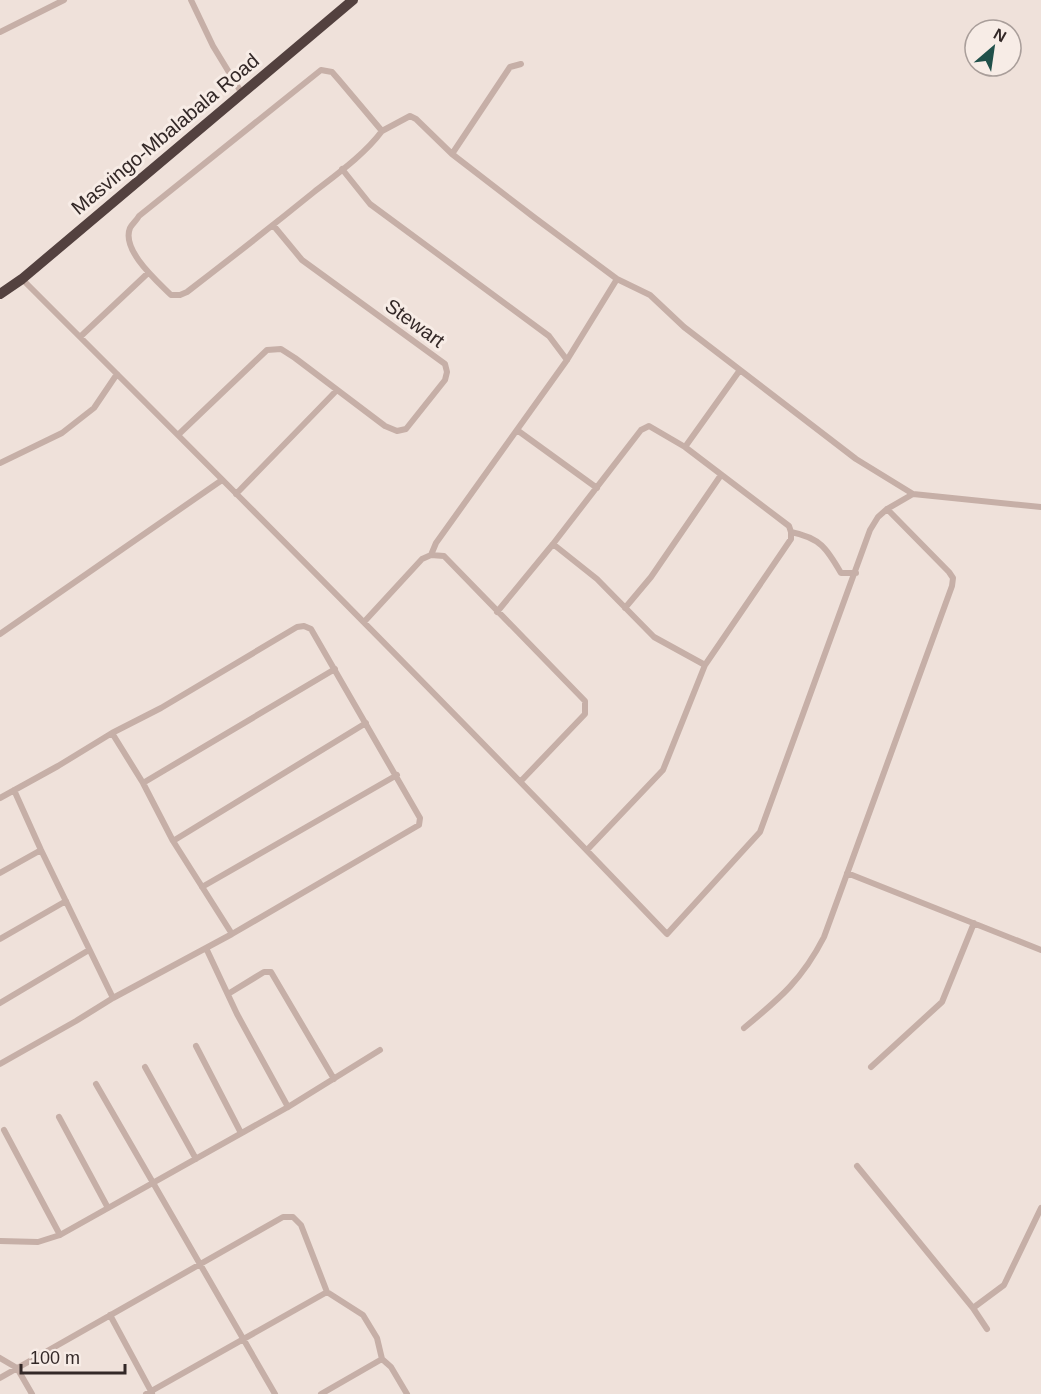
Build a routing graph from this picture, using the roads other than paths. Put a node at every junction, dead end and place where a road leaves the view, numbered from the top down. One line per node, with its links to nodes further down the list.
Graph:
1 (64, 0): 4 (street)
2 (192, 0): 7 (street)
3 (353, 0): 7 (highway, Masvingo-Mbalabala Road)
4 (51, 2): 5 (street)
5 (0, 32)
6 (521, 64): 9 (street)
7 (242, 92): 13 (highway, Masvingo-Mbalabala Road)
8 (382, 130): 9 (street); 10 (street); 12 (street)
9 (452, 154): 14 (street)
10 (342, 169): 11 (street); 17 (street)
11 (273, 225): 12 (street); 20 (street, Stewart)
12 (148, 273): 16 (street)
13 (22, 279): 15 (highway, Masvingo-Mbalabala Road); 16 (street)
14 (617, 279): 17 (street); 18 (street)
15 (0, 294)
16 (80, 337): 19 (street)
17 (567, 360): 21 (street)
18 (740, 370): 23 (street); 29 (street)
19 (117, 374): 22 (street); 24 (street)
20 (337, 390): 22 (street); 28 (street)
21 (517, 430): 27 (street); 34 (street)
22 (179, 434): 26 (street)
23 (685, 447): 25 (street); 27 (street)
24 (0, 463)
25 (721, 475): 32 (street); 36 (street)
26 (222, 480): 28 (street); 39 (street)
27 (597, 488): 33 (street)
28 (236, 494): 38 (street)
29 (913, 494): 30 (street); 31 (street)
30 (1041, 507)
31 (887, 509): 35 (street); 53 (street)
32 (792, 532): 35 (street); 40 (street)
33 (553, 544): 36 (street); 37 (street)
34 (431, 555): 37 (street); 38 (street)
35 (856, 573): 51 (street)
36 (625, 608): 40 (street)
37 (497, 612): 45 (street)
38 (364, 622): 45 (street)
39 (0, 634)
40 (705, 665): 51 (street)
41 (335, 669): 42 (street); 43 (street); 46 (street)
42 (366, 723): 44 (street); 49 (street)
43 (112, 733): 46 (street); 47 (street)
44 (397, 775): 54 (street); 57 (street)
45 (521, 781): 51 (street)
46 (143, 783): 49 (street)
47 (14, 790): 48 (street); 50 (street)
48 (0, 798)
49 (173, 841): 54 (street)
50 (41, 850): 52 (street); 55 (street)
51 (587, 850)
52 (0, 873)
53 (847, 873): 56 (street); 65 (street)
54 (202, 887): 57 (street)
55 (66, 901): 58 (street); 60 (street)
56 (974, 923): 61 (street); 70 (street)
57 (231, 934): 59 (street)
58 (0, 939)
59 (206, 948): 62 (street); 63 (street)
60 (90, 950): 63 (street); 64 (street)
61 (1041, 950)
62 (228, 994): 71 (street); 73 (street)
63 (113, 998): 68 (street)
64 (0, 1003)
65 (744, 1028)
66 (196, 1046): 76 (street)
67 (380, 1050): 71 (street)
68 (0, 1064)
69 (145, 1067): 77 (street)
70 (871, 1067)
71 (334, 1079): 73 (street)
72 (96, 1084): 79 (street)
73 (288, 1107): 76 (street)
74 (58, 1117): 80 (street)
75 (3, 1130): 82 (street)
76 (241, 1133): 77 (street)
77 (196, 1159): 79 (street)
78 (856, 1166): 86 (street)
79 (154, 1182): 80 (street); 84 (street)
80 (108, 1208): 82 (street)
81 (1041, 1208): 86 (street)
82 (60, 1235): 83 (street)
83 (0, 1242)
84 (201, 1263): 85 (street); 87 (street); 89 (street)
85 (327, 1293): 89 (street); 91 (street)
86 (973, 1308): 88 (street)
87 (110, 1315): 92 (street); 94 (street)
88 (987, 1329)
89 (244, 1339): 94 (street); 96 (street)
90 (0, 1358): 92 (street)
91 (382, 1359): 97 (street); 98 (street)
92 (17, 1368): 93 (street); 95 (street)
93 (0, 1378)
94 (150, 1393)
95 (32, 1394)
96 (275, 1394)
97 (321, 1394)
98 (407, 1394)

